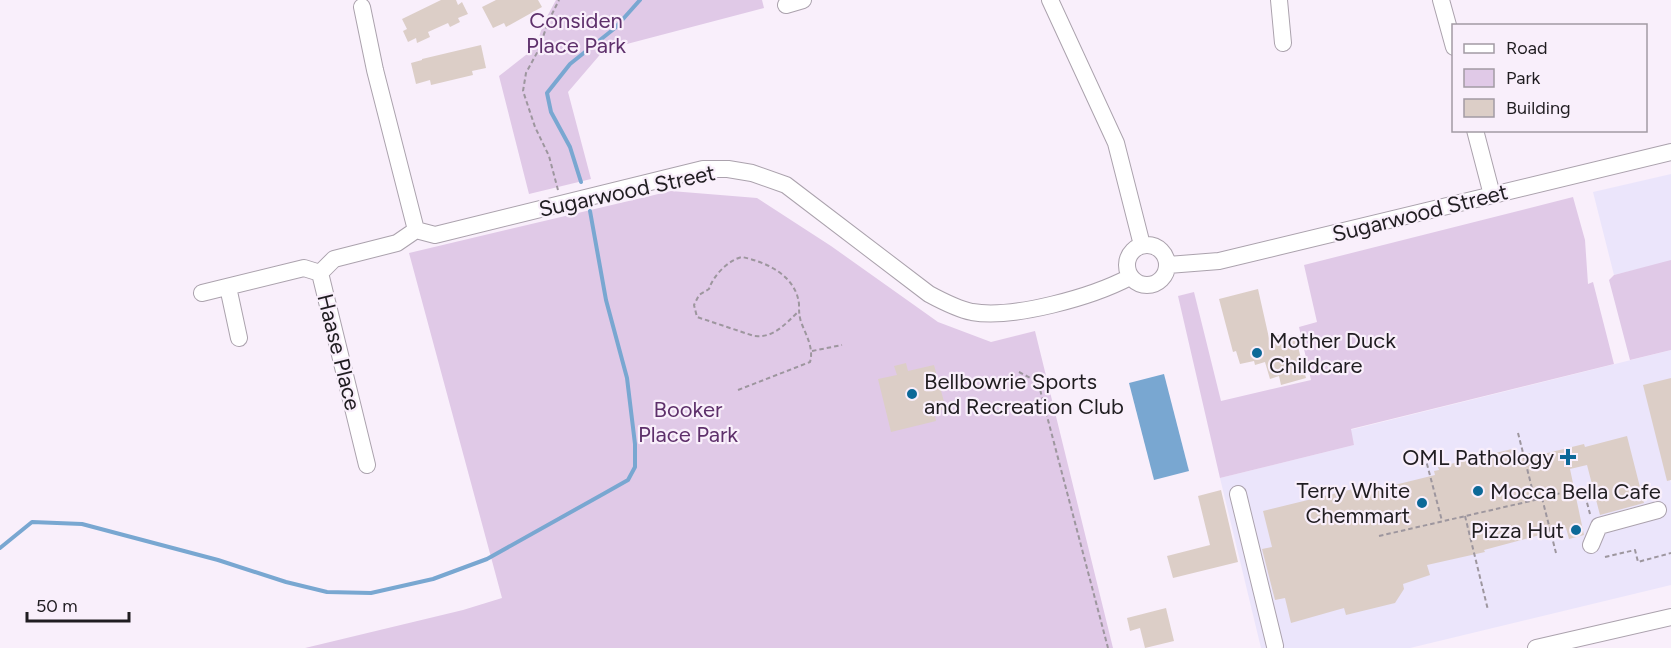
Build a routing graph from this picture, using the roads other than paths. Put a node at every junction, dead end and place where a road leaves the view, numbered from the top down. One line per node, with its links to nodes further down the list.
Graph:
1 (803, 0): 5 (street)
2 (1050, 0): 13 (street)
3 (1279, 0): 8 (street)
4 (1441, 0): 7 (street)
5 (786, 5)
6 (362, 7): 12 (street)
7 (1452, 40)
8 (1283, 43)
9 (1476, 132): 11 (street)
10 (1671, 152): 11 (street, Sugarwood Street)
11 (1492, 195): 14 (street, Sugarwood Street)
12 (416, 230): 15 (street, Haase Place); 16 (street, Sugarwood Street)
13 (1142, 246): 14 (street); 16 (street)
14 (1168, 265): 16 (street)
15 (320, 273): 17 (street); 20 (street, Haase Place)
16 (1130, 277)
17 (228, 287): 18 (street); 19 (street)
18 (202, 293)
19 (239, 338)
20 (367, 465)
21 (1238, 494): 26 (street)
22 (1658, 510): 23 (street)
23 (1591, 544)
24 (1671, 617): 25 (street)
25 (1572, 644): 27 (street)
26 (1275, 646)
27 (1536, 648)

